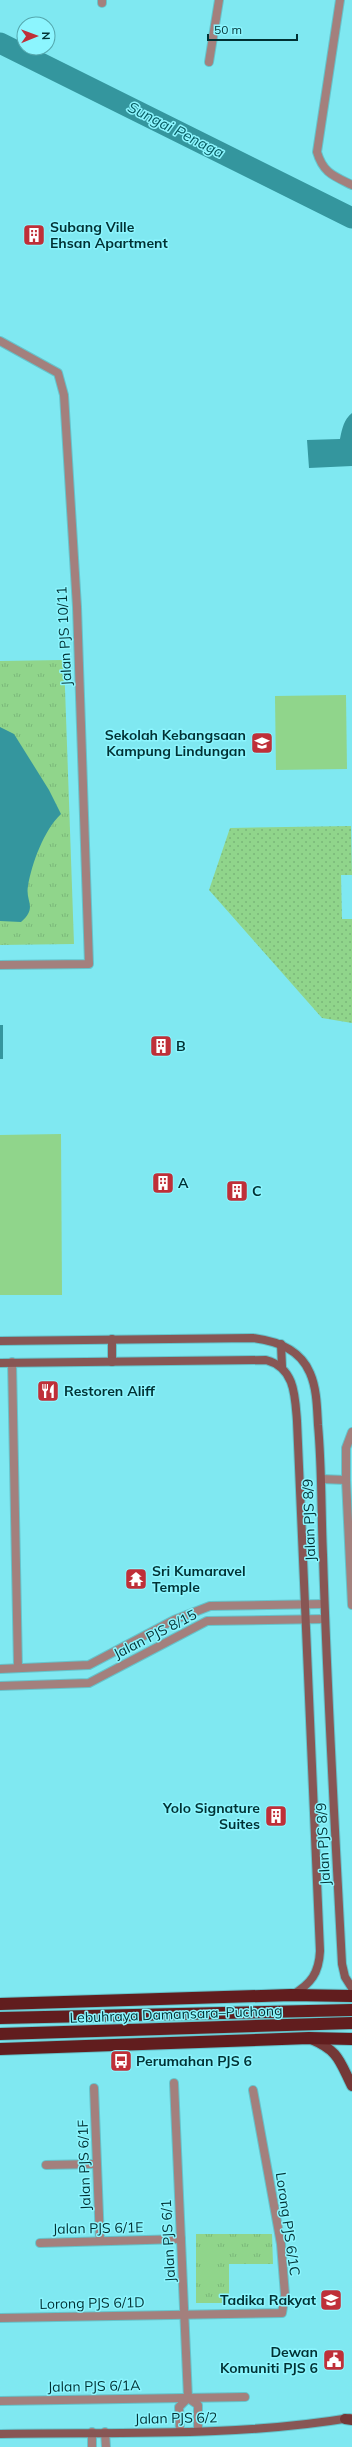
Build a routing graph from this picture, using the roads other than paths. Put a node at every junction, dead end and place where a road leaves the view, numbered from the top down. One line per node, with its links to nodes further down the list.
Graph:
1 (219, 0): 3 (street)
2 (340, 0): 4 (street)
3 (209, 62)
4 (352, 185)
5 (0, 342): 6 (street, Jalan PJS 10/11)
6 (0, 965)
7 (112, 1339): 8 (street, Jalan PJS 8/9); 9 (street, Jalan PJS 8/9); 11 (street)
8 (0, 1341)
9 (281, 1344): 13 (street); 15 (street, Jalan PJS 8/9)
10 (12, 1362): 11 (street); 12 (street); 22 (street)
11 (112, 1362): 13 (street)
12 (0, 1363)
13 (282, 1367): 17 (street, Jalan PJS 8/9)
14 (352, 1432): 16 (street)
15 (321, 1479): 16 (street); 18 (street, Jalan PJS 8/9)
16 (346, 1480): 19 (street)
17 (305, 1604): 18 (street, Jalan PJS 8/15); 21 (street, Jalan PJS 8/9); 22 (street, Jalan PJS 8/15)
18 (324, 1604): 20 (street, Jalan PJS 8/9)
19 (352, 1605)
20 (325, 1619): 21 (street, Jalan PJS 8/15); 25 (street, Jalan PJS 8/9)
21 (305, 1620): 24 (street, Jalan PJS 8/15); 26 (street, Jalan PJS 8/9)
22 (18, 1668): 23 (street, Jalan PJS 8/15)
23 (0, 1669)
24 (0, 1686)
25 (352, 1988)
26 (291, 1995): 27 (highway); 28 (highway)
27 (352, 1996)
28 (35, 2003): 29 (highway); 30 (highway)
29 (0, 2004)
30 (0, 2010)
31 (352, 2010): 32 (highway, Lebuhraya Damansara–Puchong)
32 (0, 2018)
33 (352, 2023): 34 (highway, Lebuhraya Damansara–Puchong)
34 (0, 2034)
35 (309, 2038): 36 (highway); 37 (highway); 39 (main road)
36 (352, 2039)
37 (0, 2049)
38 (174, 2083): 44 (street, Jalan PJS 6/1)
39 (352, 2086)
40 (94, 2088): 42 (street, Jalan PJS 6/1F)
41 (253, 2090): 47 (street, Lorong PJS 6/1C)
42 (96, 2164): 43 (street); 45 (street, Jalan PJS 6/1F)
43 (46, 2165)
44 (181, 2239): 45 (street, Jalan PJS 6/1E); 47 (street, Jalan PJS 6/1)
45 (100, 2241): 46 (street, Jalan PJS 6/1E)
46 (40, 2243)
47 (185, 2314): 48 (street, Lorong PJS 6/1D); 50 (street, Jalan PJS 6/1)
48 (0, 2318)
49 (245, 2397): 50 (street, Jalan PJS 6/1A)
50 (188, 2398): 51 (street, Jalan PJS 6/1A); 53 (street); 54 (street)
51 (0, 2400)
52 (350, 2419): 54 (street, Jalan PJS 6/2)
53 (180, 2431): 54 (street, Jalan PJS 6/2); 56 (street, Jalan PJS 6/2)
54 (198, 2431)
55 (92, 2432): 56 (street, Jalan PJS 6/2); 57 (street, Jalan PJS 6/2); 58 (street)
56 (105, 2432): 59 (street)
57 (0, 2434)
58 (92, 2447)
59 (106, 2447)

